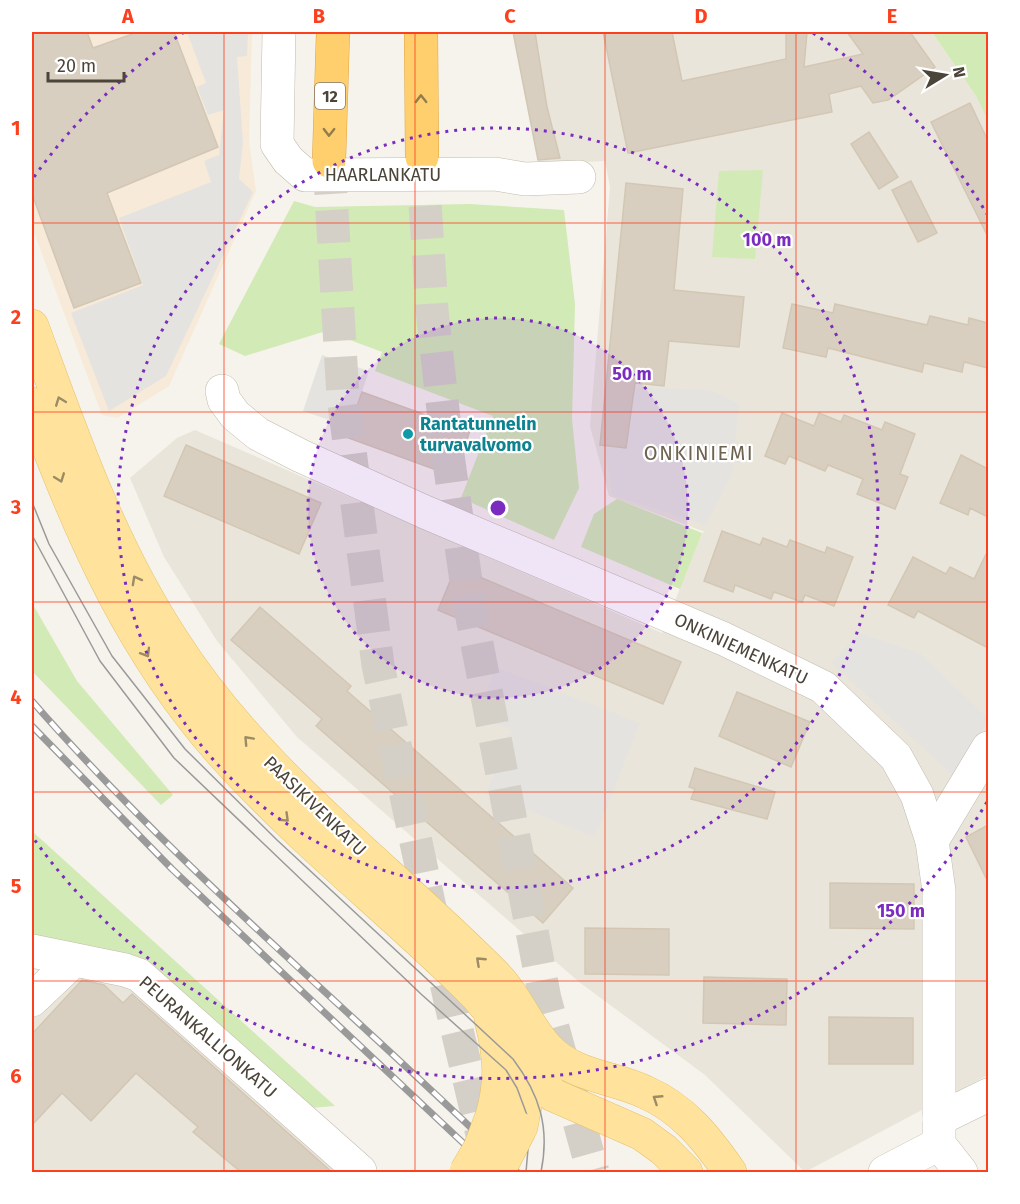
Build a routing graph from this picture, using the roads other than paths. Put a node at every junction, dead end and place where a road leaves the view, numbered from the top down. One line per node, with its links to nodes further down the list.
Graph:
1 (279, 32): 8 (street, HAARLANKATU)
2 (325, 32): 5 (highway)
3 (333, 32): 5 (highway, 12)
4 (421, 32): 6 (highway, one-way to 4)
5 (331, 80): 7 (highway, 12, one-way to 7)
6 (422, 157)
7 (329, 161)
8 (579, 177)
9 (32, 326): 17 (main road, PAASIKIVENKATU, one-way to 9)
10 (222, 391): 13 (street, ONKINIEMENKATU)
11 (32, 404): 17 (main road, PAASIKIVENKATU, one-way to 17)
12 (988, 748): 13 (street)
13 (932, 841): 24 (street, ONKINIEMENKATU)
14 (32, 951): 15 (street, PEURANKALLIONKATU)
15 (73, 961): 16 (street); 25 (street, PEURANKALLIONKATU)
16 (32, 1000)
17 (503, 1008): 18 (main road); 19 (main road, PAASIKIVENKATU); 20 (main road)
18 (532, 1070): 19 (main road); 20 (main road); 22 (main road); 23 (main road)
19 (576, 1070): 29 (main road, PAASIKIVENKATU, one-way to 19)
20 (498, 1095): 26 (main road, bridge)
21 (988, 1095): 24 (street)
22 (564, 1101): 23 (main road); 28 (main road)
23 (521, 1128): 27 (main road, bridge)
24 (939, 1131): 30 (street); 31 (street)
25 (360, 1171)
26 (466, 1173)
27 (498, 1173)
28 (686, 1173)
29 (730, 1173)
30 (885, 1173)
31 (961, 1173)

